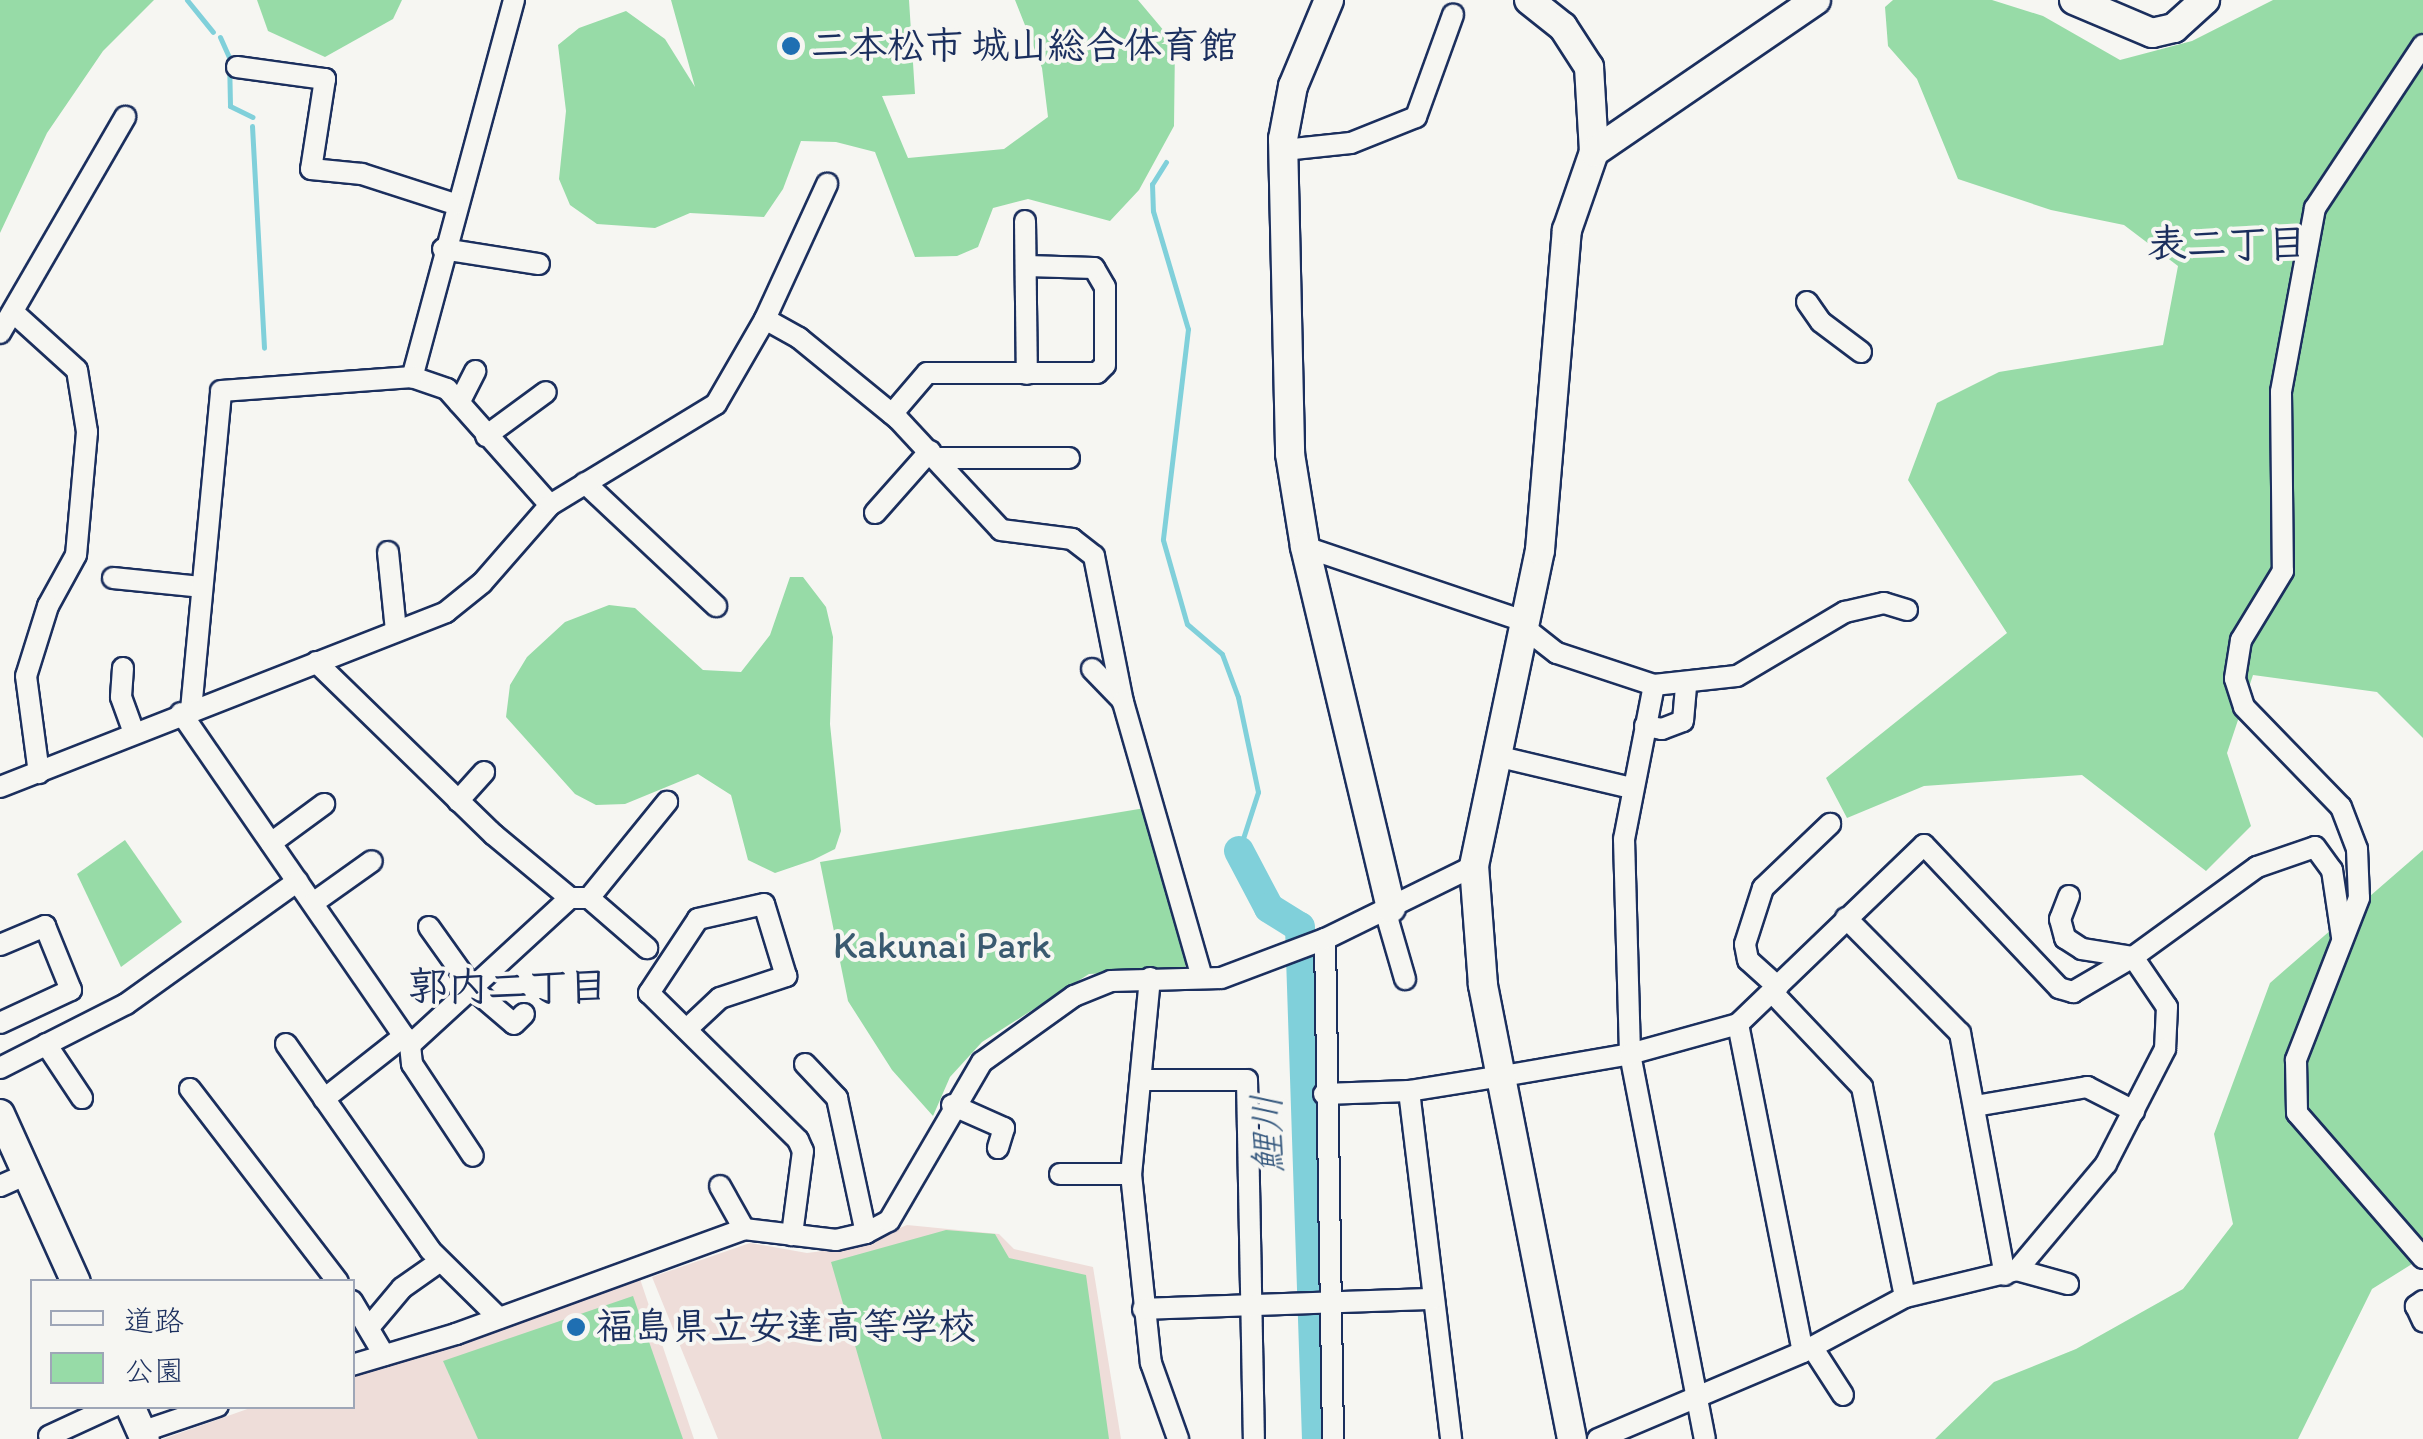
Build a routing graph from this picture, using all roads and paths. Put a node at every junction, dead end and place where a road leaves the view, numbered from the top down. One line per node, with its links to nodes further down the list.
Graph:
1 (514, 0): 14 (street)
2 (1329, 0): 11 (street)
3 (1529, 0): 12 (street)
4 (1816, 0): 12 (street)
5 (2074, 0): 6 (street)
6 (2203, 1)
7 (1452, 15): 11 (street)
8 (2423, 45): 73 (street)
9 (237, 68): 14 (street)
10 (125, 117): 20 (street)
11 (1284, 150): 36 (street)
12 (1594, 152): 42 (street)
13 (827, 184): 21 (street)
14 (454, 204): 16 (street)
15 (1025, 222): 18 (street)
16 (443, 249): 17 (street); 26 (street)
17 (539, 264)
18 (1026, 266): 25 (street); 25 (street)
19 (1807, 302): 23 (street)
20 (12, 312): 22 (street); 55 (street)
21 (765, 319): 29 (street); 33 (street)
22 (0, 332)
23 (1861, 352)
24 (475, 371): 28 (street)
25 (1027, 374): 29 (street)
26 (412, 377): 28 (street); 39 (street)
27 (546, 392): 30 (street)
28 (458, 402): 30 (street)
29 (892, 414): 31 (street)
30 (486, 436): 34 (street)
31 (933, 454): 32 (street); 35 (street); 49 (street)
32 (1069, 458)
33 (585, 483): 34 (street); 40 (street)
34 (550, 504): 43 (street)
35 (875, 513)
36 (1305, 548): 42 (street); 69 (street)
37 (388, 552): 43 (street)
38 (113, 578): 39 (street)
39 (201, 587): 50 (street)
40 (716, 606)
41 (1907, 610): 47 (street)
42 (1527, 626): 48 (street); 53 (street)
43 (396, 631): 44 (street)
44 (316, 662): 50 (street); 58 (street)
45 (123, 668): 52 (street)
46 (1092, 669): 49 (street)
47 (1686, 683): 48 (street); 51 (street)
48 (1654, 685): 51 (street)
49 (1123, 702): 77 (street)
50 (186, 711): 52 (street); 62 (street)
51 (1645, 726): 57 (street)
52 (134, 733): 55 (street)
53 (1496, 756): 57 (street); 64 (street)
54 (484, 772): 58 (street)
55 (39, 773): 56 (street)
56 (0, 786)
57 (1631, 788): 89 (street)
58 (458, 800): 67 (street)
59 (667, 802): 67 (street)
60 (324, 804): 62 (street)
61 (1830, 824): 81 (street)
62 (271, 842): 65 (street)
63 (372, 861): 68 (street)
64 (1474, 866): 69 (street); 92 (street)
65 (298, 881): 68 (street); 87 (street)
66 (2069, 896): 76 (street)
67 (579, 898): 75 (street); 80 (street)
68 (314, 903): 86 (street)
69 (1388, 909): 72 (street); 79 (street)
70 (1846, 918): 76 (street); 81 (street); 100 (street)
71 (429, 926): 80 (street)
72 (1325, 939): 77 (street); 96 (street)
73 (2343, 944): 76 (street); 113 (street)
74 (0, 945): 83 (street)
75 (647, 948)
76 (2134, 957): 101 (street)
77 (1202, 976): 78 (street)
78 (1150, 978): 93 (street); 99 (street)
79 (1405, 979)
80 (474, 990): 82 (street); 86 (street)
81 (1775, 990): 84 (street); 119 (street)
82 (524, 1014)
83 (0, 1023)
84 (1738, 1024): 89 (street); 129 (street)
85 (688, 1028): 85 (street); 112 (street)
86 (407, 1041): 98 (street); 104 (street)
87 (46, 1044): 91 (street); 97 (street)
88 (286, 1044): 98 (street)
89 (1630, 1054): 92 (street); 132 (street)
90 (805, 1064): 111 (street)
91 (0, 1068)
92 (1503, 1076): 95 (street); 142 (street)
93 (1141, 1080): 107 (street); 123 (street)
94 (190, 1089): 117 (street)
95 (1409, 1091): 96 (street); 120 (street)
96 (1324, 1094): 121 (street)
97 (82, 1098)
98 (324, 1099): 114 (street)
99 (952, 1105): 103 (street); 111 (street)
100 (1975, 1106): 101 (street); 115 (street)
101 (2134, 1110): 115 (street)
102 (0, 1114): 105 (street)
103 (998, 1148)
104 (473, 1156)
105 (27, 1174): 108 (street); 116 (street)
106 (1060, 1174): 107 (street)
107 (1131, 1174): 125 (street)
108 (0, 1186)
109 (720, 1186): 110 (street)
110 (744, 1229): 112 (street); 126 (street)
111 (866, 1233): 112 (street)
112 (792, 1235)
113 (2423, 1258)
114 (440, 1262): 126 (street); 128 (street)
115 (2011, 1272): 118 (street); 119 (street)
116 (75, 1279)
117 (336, 1279)
118 (2068, 1284)
119 (1905, 1298): 129 (street)
120 (1433, 1299): 121 (street); 141 (street)
121 (1328, 1300): 123 (street); 140 (street)
122 (2423, 1301): 127 (street)
123 (1250, 1303): 125 (street); 139 (street)
124 (355, 1305): 128 (street)
125 (1143, 1308): 138 (street)
126 (499, 1318): 130 (street)
127 (2423, 1320)
128 (371, 1326): 130 (street)
129 (1807, 1349): 132 (street); 133 (street)
130 (384, 1356): 131 (street)
131 (355, 1364)
132 (1699, 1395): 143 (street); 144 (street)
133 (1843, 1395)
134 (108, 1409): 137 (street)
135 (206, 1409): 136 (street)
136 (139, 1426)
137 (49, 1436)
138 (1178, 1439)
139 (1254, 1439)
140 (1334, 1439)
141 (1451, 1439)
142 (1572, 1439)
143 (1598, 1439)
144 (1705, 1439)

